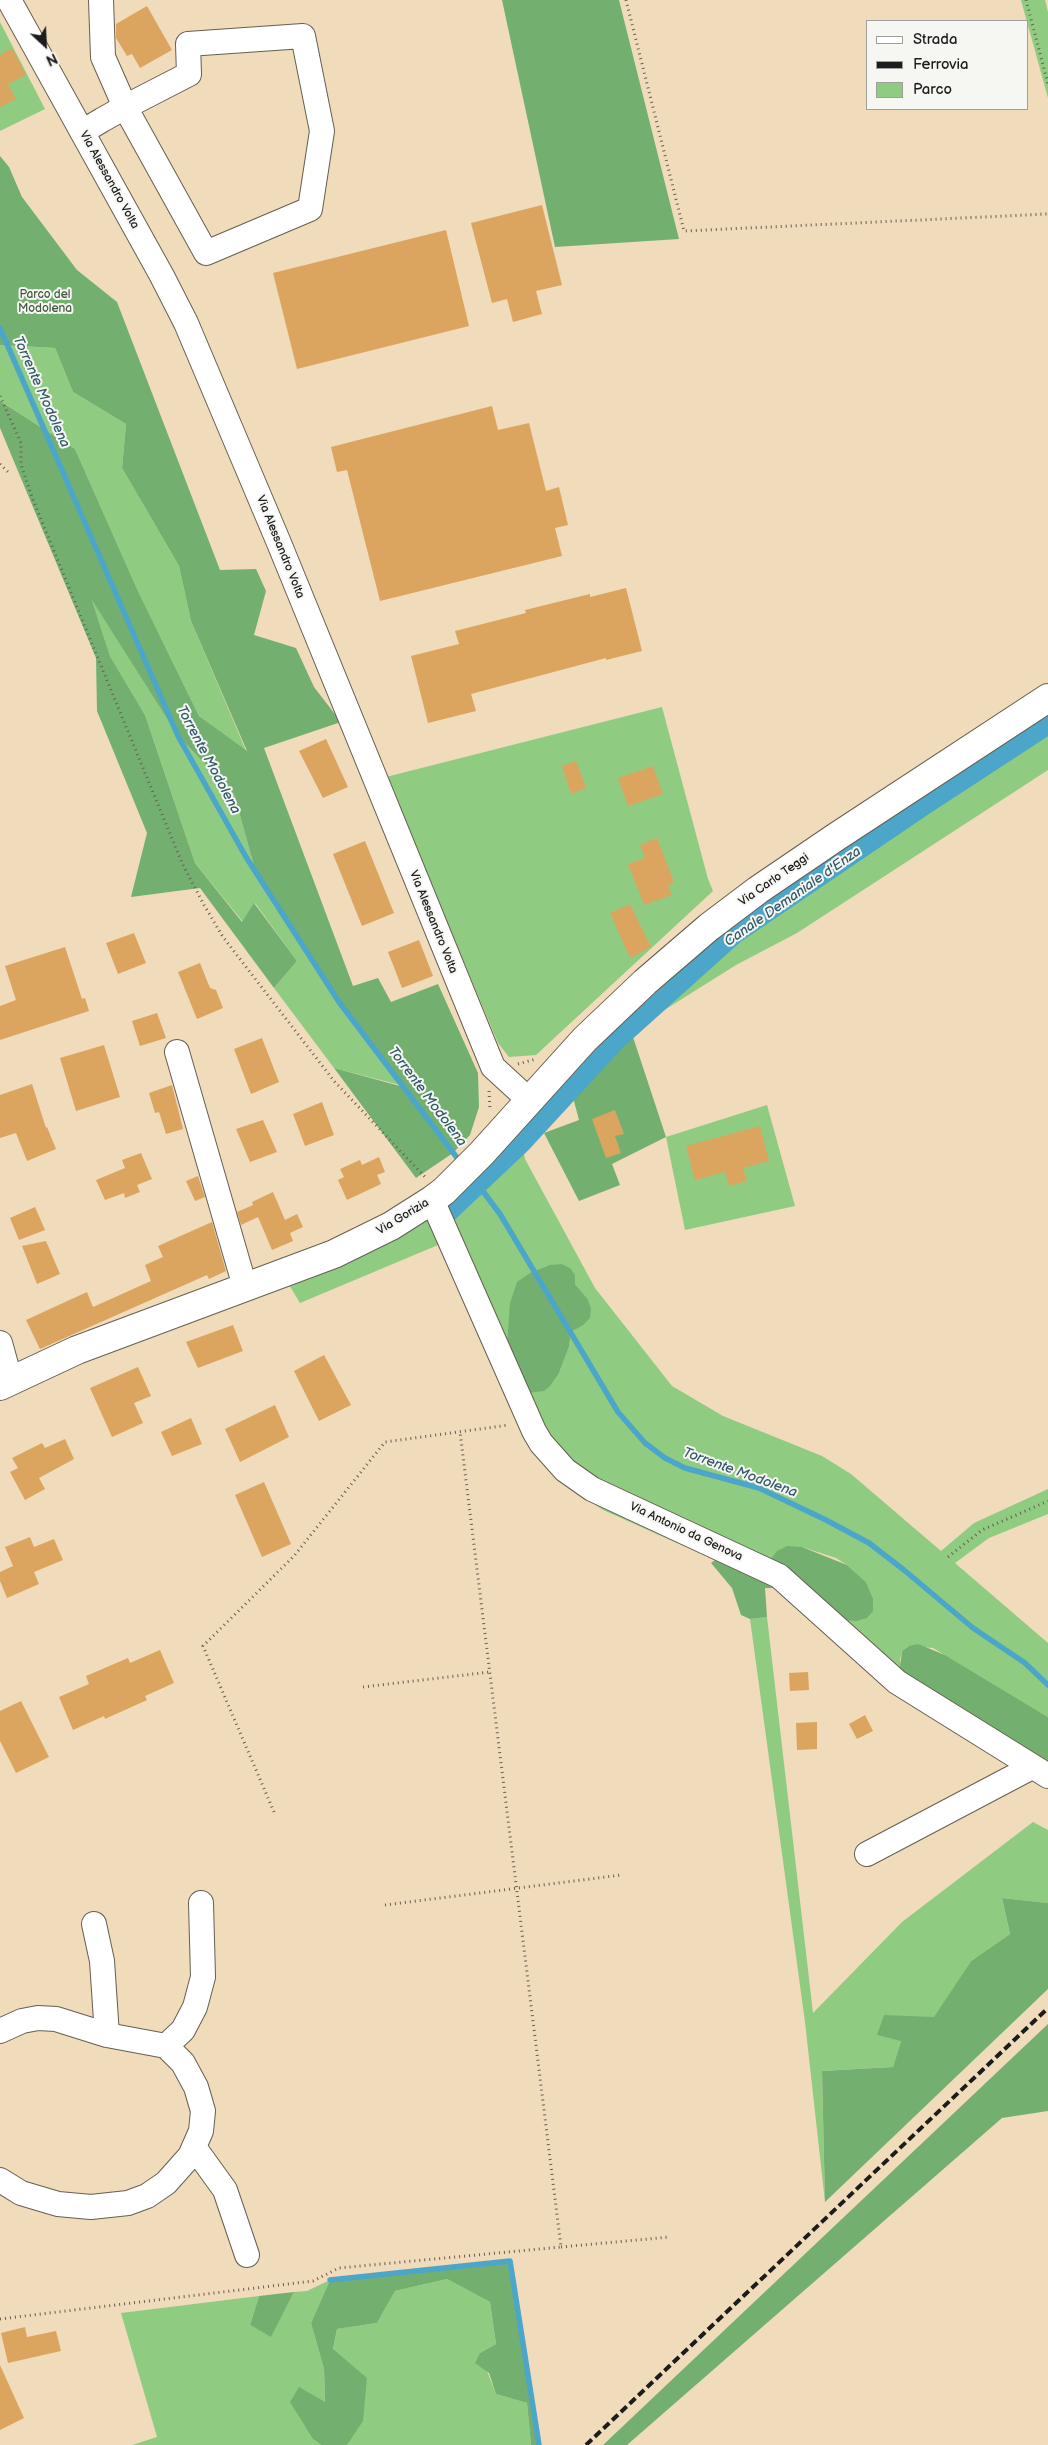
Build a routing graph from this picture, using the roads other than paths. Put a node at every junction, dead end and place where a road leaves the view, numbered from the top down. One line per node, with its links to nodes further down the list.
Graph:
1 (9, 0): 4 (street, Via Alessandro Volta)
2 (101, 0): 3 (street)
3 (125, 107): 3 (street); 4 (street)
4 (82, 132): 7 (street, Via Alessandro Volta)
5 (1048, 698): 7 (main road, Via Carlo Teggi)
6 (177, 1052): 9 (street)
7 (529, 1100): 8 (main road, Via Gorizia)
8 (436, 1192): 9 (main road, Via Gorizia); 12 (street, Via Antonio da Genova)
9 (244, 1287): 11 (main road, Via Gorizia)
10 (0, 1342): 11 (street)
11 (5, 1382)
12 (1040, 1771): 13 (street)
13 (867, 1854)
14 (201, 1903): 18 (street)
15 (94, 1924): 17 (street)
16 (0, 2031): 17 (street)
17 (107, 2036): 18 (street)
18 (166, 2046): 19 (street)
19 (194, 2147): 20 (street); 21 (street)
20 (0, 2180)
21 (247, 2255)

